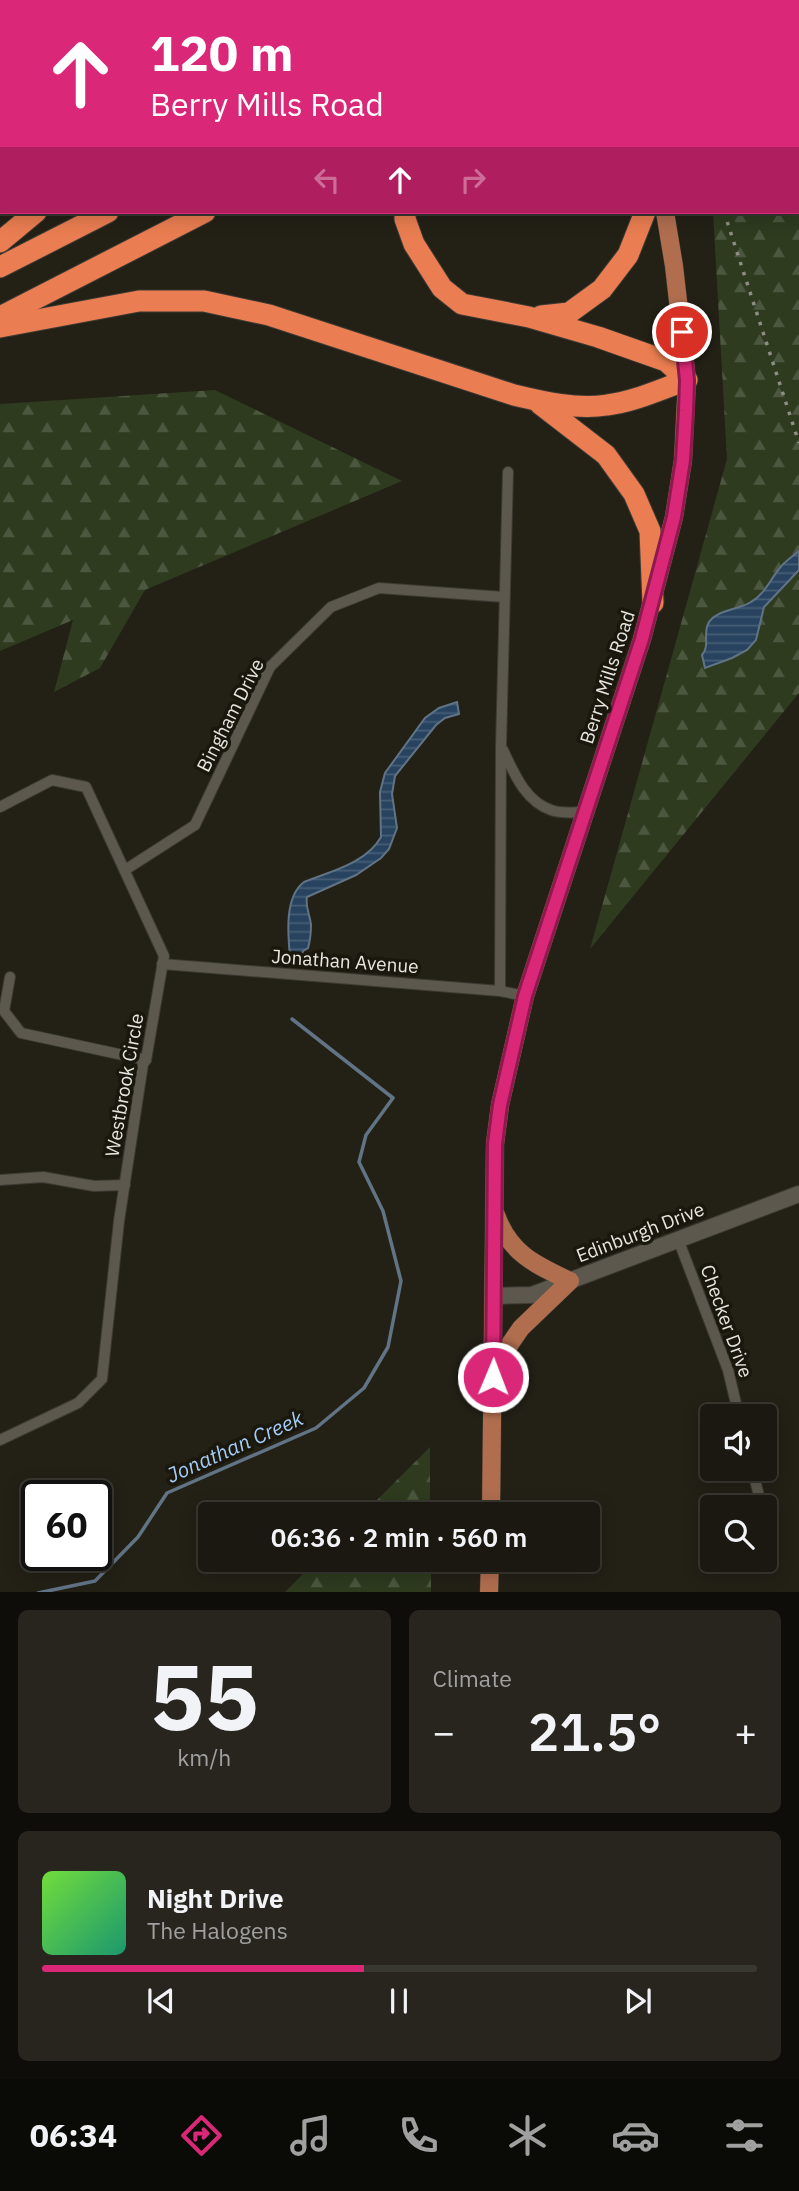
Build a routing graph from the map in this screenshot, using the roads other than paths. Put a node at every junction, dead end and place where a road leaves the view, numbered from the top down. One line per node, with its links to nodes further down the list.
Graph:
1 (34, 214): 7 (highway)
2 (104, 214): 8 (highway)
3 (201, 214): 9 (highway)
4 (405, 214): 10 (highway)
5 (644, 214): 10 (highway)
6 (665, 214): 12 (main road, Berry Mills Road)
7 (0, 242)
8 (0, 267)
9 (0, 317)
10 (529, 317): 12 (highway)
11 (0, 327): 13 (highway)
12 (687, 380): 13 (highway); 16 (main road, Berry Mills Road)
13 (536, 400): 16 (highway)
14 (508, 472): 15 (street)
15 (504, 597): 17 (street); 20 (street, Bingham Drive)
16 (653, 603): 19 (main road, Berry Mills Road)
17 (501, 746): 19 (street); 23 (street)
18 (0, 807): 20 (street, Westbrook Circle)
19 (584, 812): 24 (main road, Berry Mills Road)
20 (125, 870): 21 (street, Westbrook Circle)
21 (162, 964): 23 (street, Jonathan Avenue); 25 (street, Westbrook Circle)
22 (10, 977): 25 (street)
23 (500, 991): 24 (street, Jonathan Avenue)
24 (525, 996): 29 (main road, Berry Mills Road)
25 (146, 1060): 27 (street, Westbrook Circle)
26 (0, 1180): 27 (street)
27 (125, 1185): 35 (street, Westbrook Circle)
28 (799, 1194): 30 (street, Edinburgh Drive)
29 (494, 1210): 31 (main road); 32 (main road, Berry Mills Road)
30 (678, 1240): 31 (street, Edinburgh Drive); 34 (street, Checker Drive)
31 (570, 1281): 32 (street, Edinburgh Drive); 33 (main road)
32 (494, 1296): 33 (main road, Berry Mills Road)
33 (493, 1377): 36 (main road, Berry Mills Road)
34 (736, 1404)
35 (0, 1440)
36 (491, 1502)
37 (490, 1572): 38 (main road)
38 (489, 1592)

